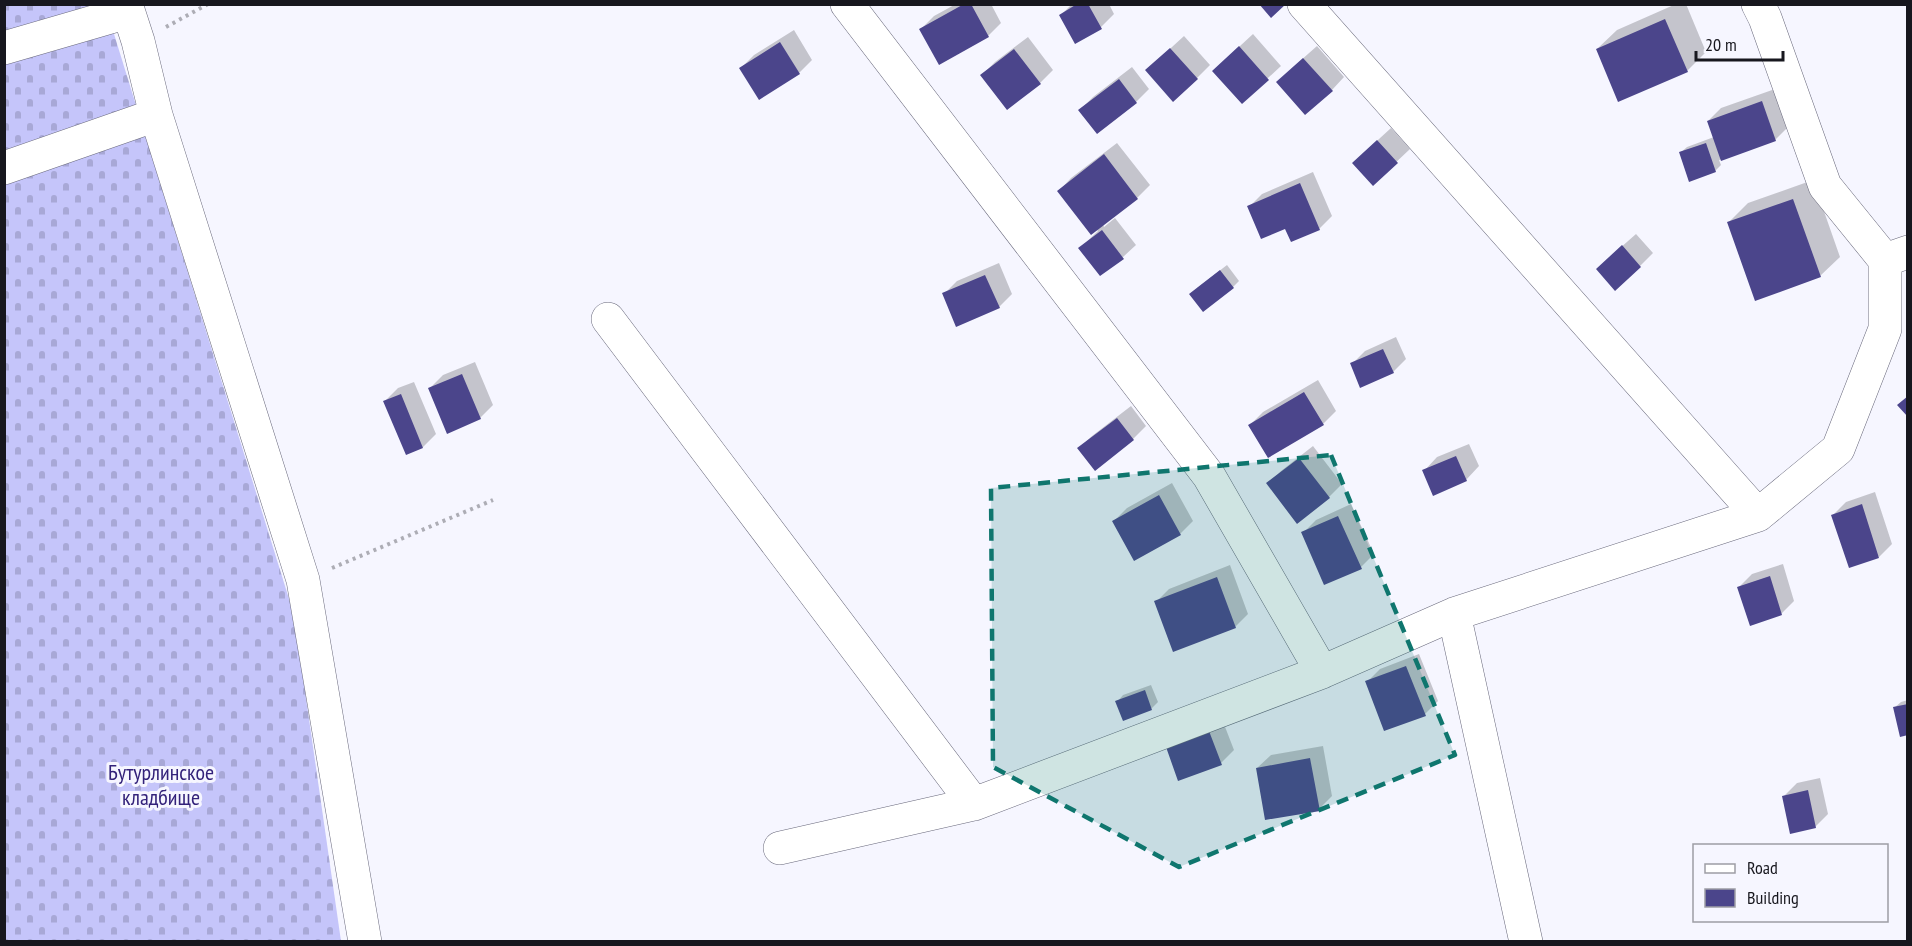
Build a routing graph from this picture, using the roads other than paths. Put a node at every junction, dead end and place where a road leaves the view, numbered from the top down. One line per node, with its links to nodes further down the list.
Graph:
1 (847, 4): 12 (lane)
2 (1304, 4): 10 (lane)
3 (1758, 4): 8 (lane)
4 (131, 19): 5 (lane); 6 (lane)
5 (4, 48)
6 (156, 115): 7 (lane); 15 (lane)
7 (4, 168)
8 (1896, 256): 10 (lane)
9 (608, 319): 13 (lane)
10 (1758, 515): 11 (lane)
11 (1454, 614): 12 (lane); 16 (lane)
12 (1322, 672): 13 (lane)
13 (974, 804): 14 (lane)
14 (780, 848)
15 (365, 942)
16 (1526, 942)

